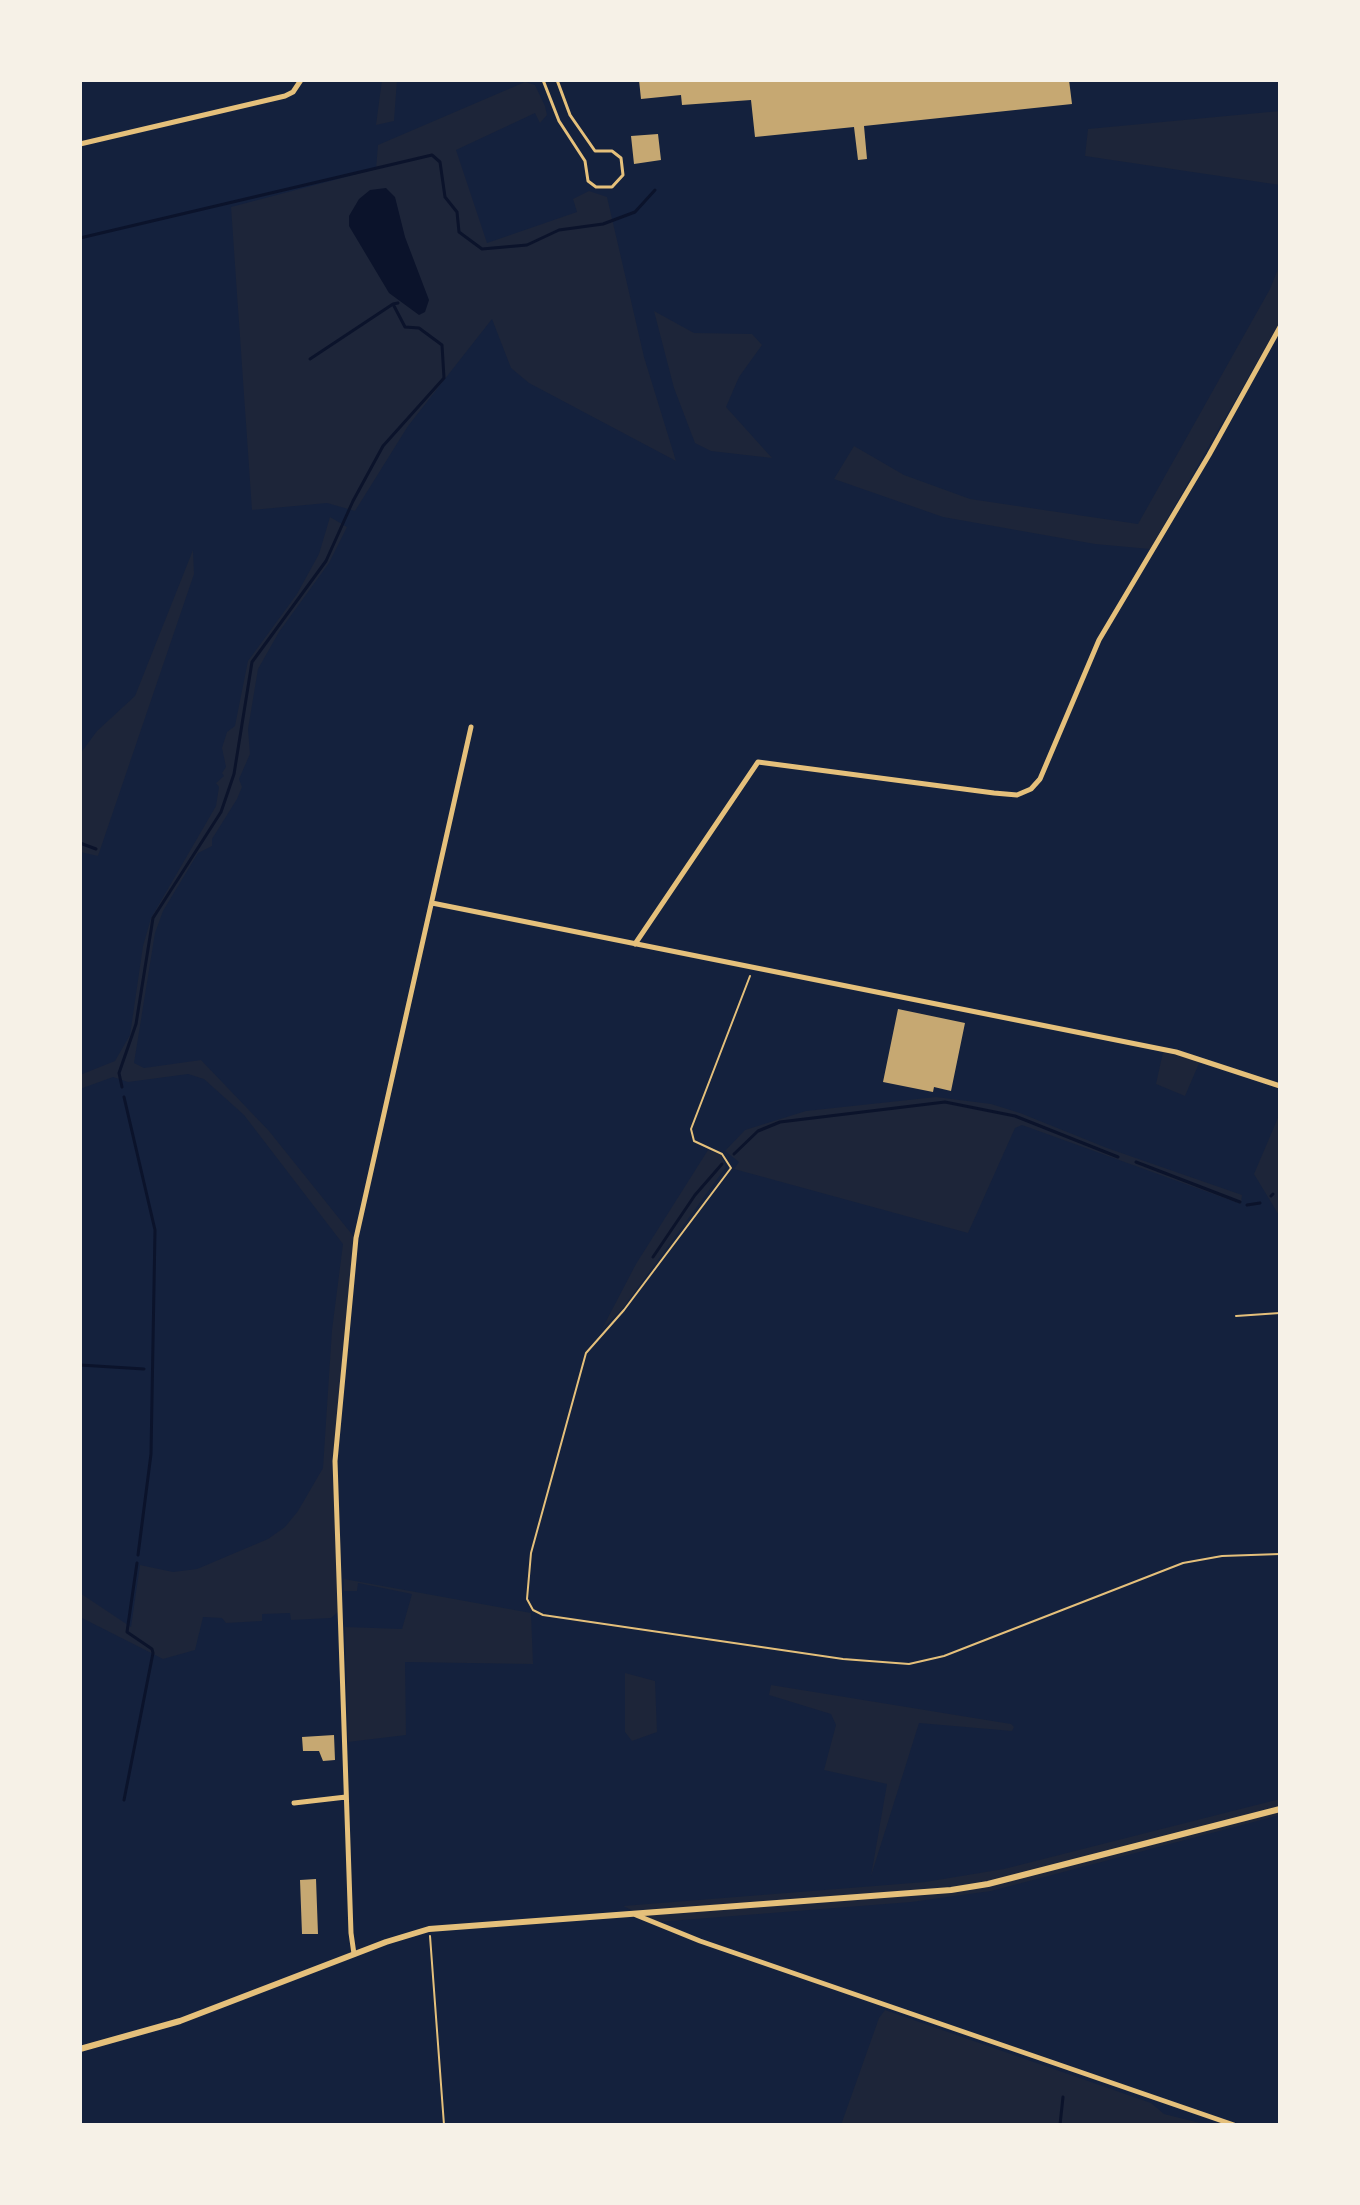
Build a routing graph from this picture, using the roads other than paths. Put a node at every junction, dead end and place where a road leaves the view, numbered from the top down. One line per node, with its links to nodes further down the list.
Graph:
1 (301, 80): 4 (street)
2 (543, 80): 3 (lane)
3 (557, 80)
4 (80, 144)
5 (1280, 327): 8 (street)
6 (471, 727): 7 (street)
7 (432, 903): 8 (street); 10 (street)
8 (635, 944): 9 (street)
9 (1280, 1086)
10 (346, 1797): 11 (street); 14 (street)
11 (294, 1803)
12 (1280, 1809): 13 (street)
13 (631, 1913): 14 (street); 16 (street)
14 (354, 1954): 15 (street)
15 (80, 2049)
16 (1234, 2125)

